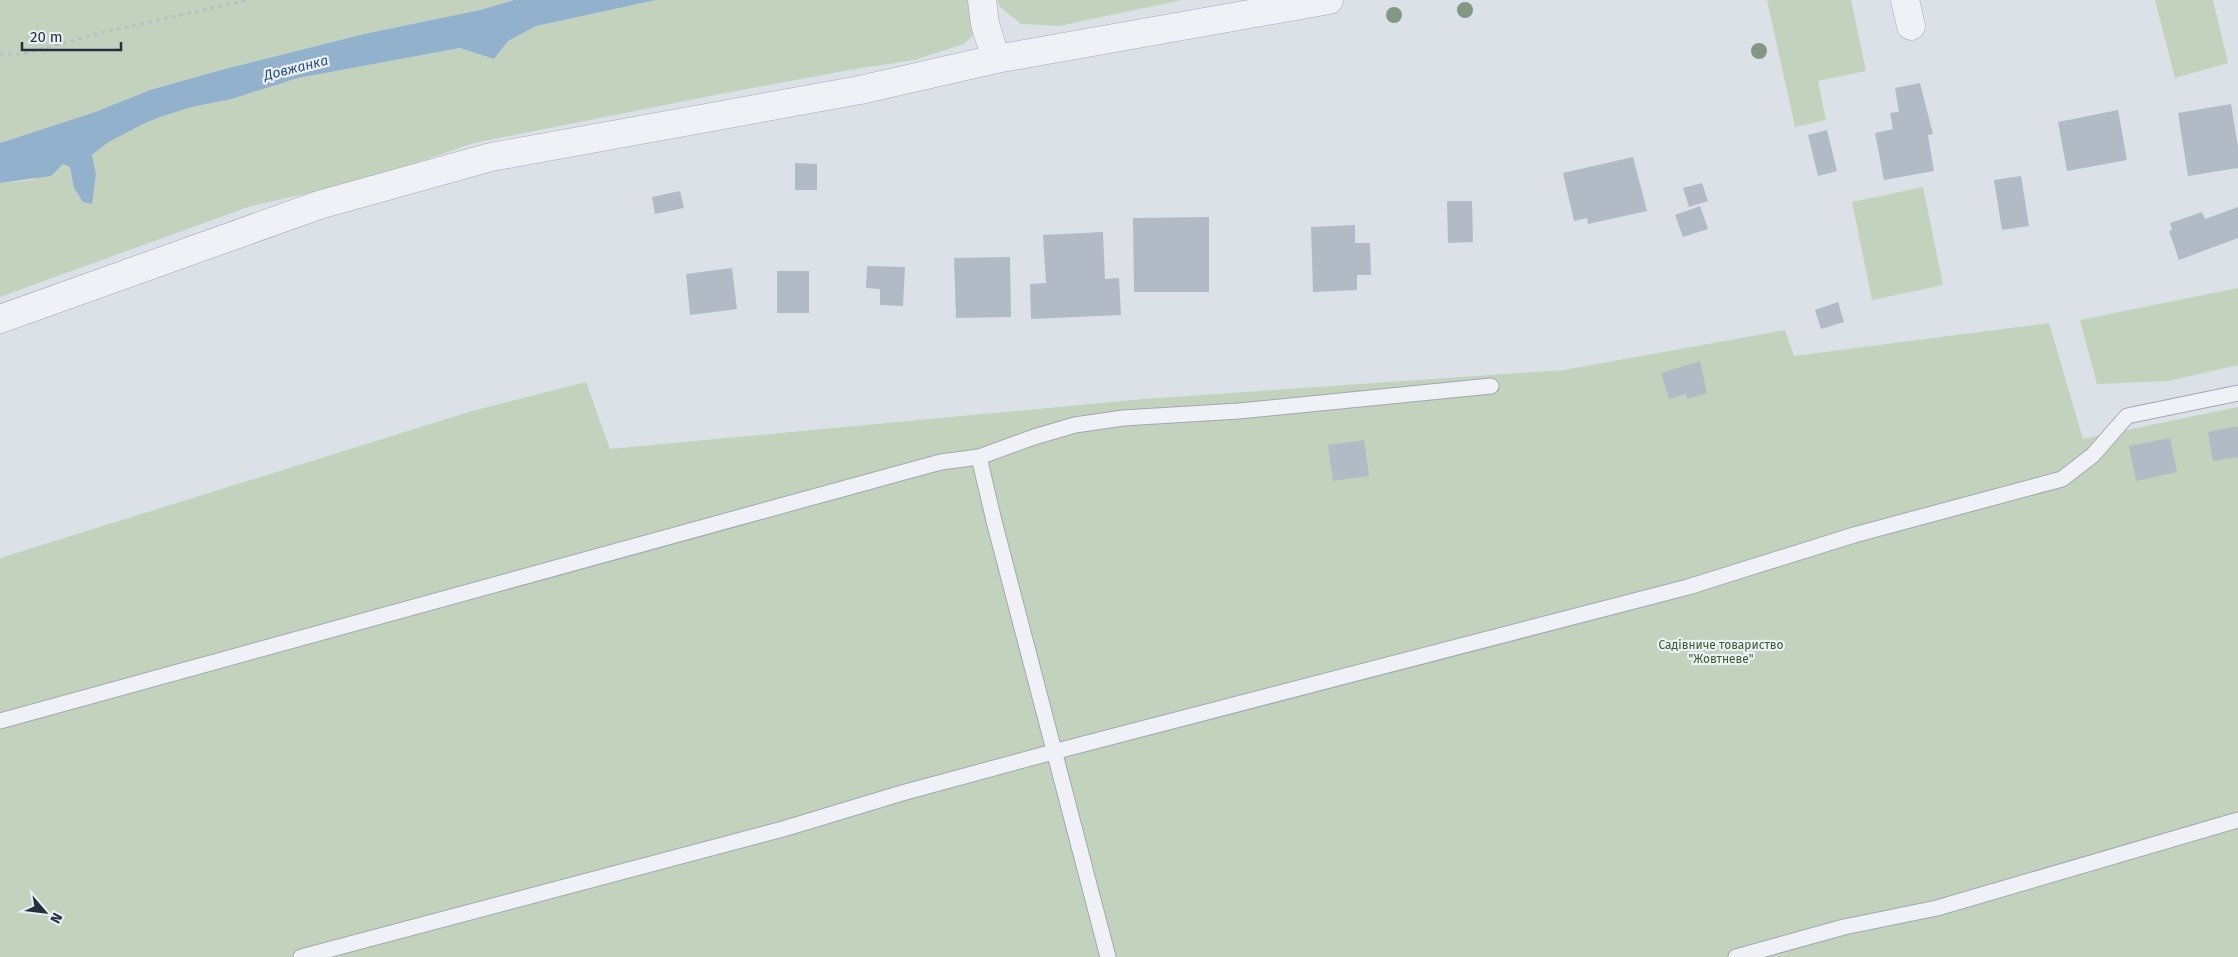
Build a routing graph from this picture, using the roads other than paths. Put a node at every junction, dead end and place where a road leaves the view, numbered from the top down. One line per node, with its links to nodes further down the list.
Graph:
1 (982, 0): 3 (street)
2 (1330, 0): 3 (street)
3 (996, 59): 4 (street)
4 (0, 319)
5 (1491, 386): 7 (lane)
6 (2238, 393): 9 (lane)
7 (979, 457): 8 (lane); 9 (lane)
8 (0, 721)
9 (1053, 752): 11 (lane); 12 (lane)
10 (2238, 820): 13 (lane)
11 (301, 957)
12 (1108, 957)
13 (1736, 957)

